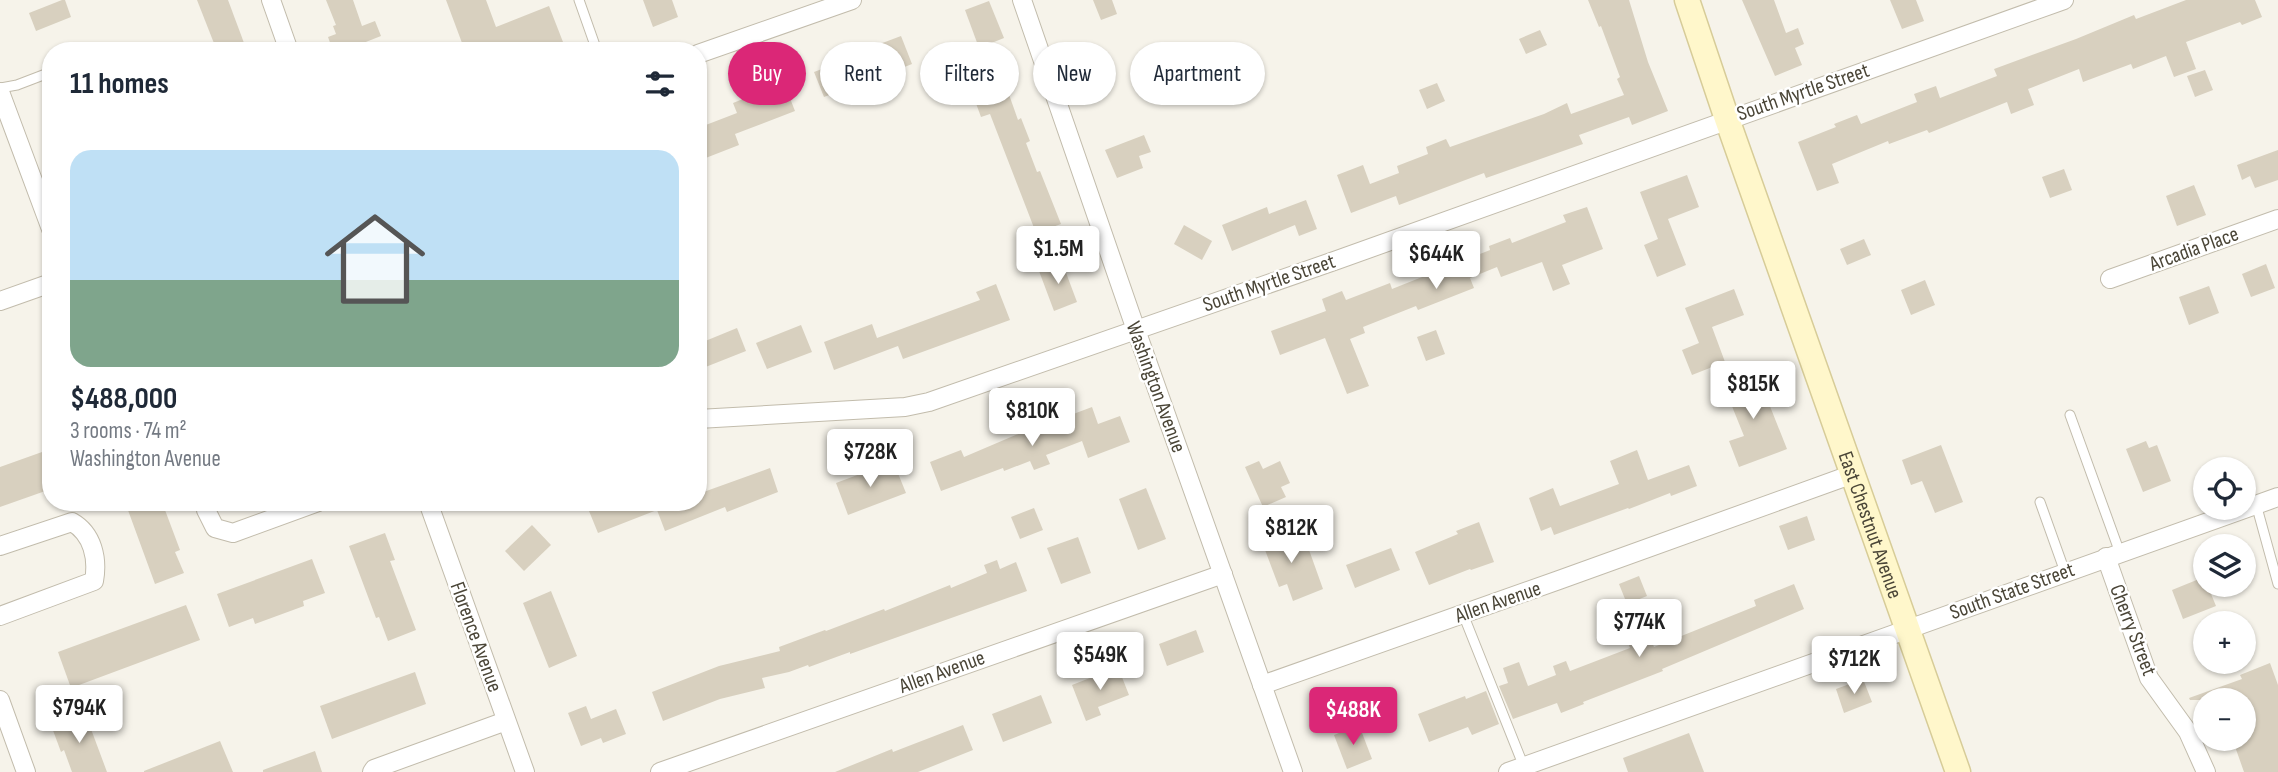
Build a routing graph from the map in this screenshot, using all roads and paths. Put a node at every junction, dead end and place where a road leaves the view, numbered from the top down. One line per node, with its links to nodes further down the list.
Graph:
1 (271, 0): 7 (street)
2 (579, 0): 8 (lane)
3 (852, 0): 9 (street)
4 (1022, 0): 18 (street, Washington Avenue)
5 (1687, 0): 12 (street, East Chestnut Avenue)
6 (2060, 1): 12 (street, South Myrtle Street)
7 (286, 42)
8 (594, 42)
9 (707, 51)
10 (42, 76): 11 (lane)
11 (0, 90): 13 (street)
12 (1727, 119): 18 (street, South Myrtle Street); 21 (street, East Chestnut Avenue)
13 (42, 204)
14 (2278, 219): 15 (street, Arcadia Place)
15 (2110, 279)
16 (42, 286): 17 (street)
17 (0, 301)
18 (1136, 330): 20 (street, South Myrtle Street); 32 (street, Washington Avenue)
19 (2070, 415): 30 (lane)
20 (707, 418)
21 (1853, 474): 34 (street, Allen Avenue); 36 (street, East Chestnut Avenue)
22 (2278, 496): 24 (street, South State Street)
23 (2040, 502): 31 (lane)
24 (2256, 504): 33 (lane)
25 (206, 511): 26 (street)
26 (293, 511)
27 (435, 511): 39 (street, Florence Avenue)
28 (2211, 520): 30 (street, South State Street)
29 (0, 546): 35 (street)
30 (2113, 555): 31 (street, South State Street); 47 (street, Cherry Street)
31 (2065, 572): 36 (street, South State Street)
32 (1223, 574): 37 (street, Washington Avenue); 44 (street, Allen Avenue)
33 (2278, 584)
34 (1463, 614): 37 (street, Allen Avenue); 40 (lane)
35 (0, 616)
36 (1907, 629): 40 (street, South State Street); 46 (street, East Chestnut Avenue)
37 (1262, 685): 45 (street, Washington Avenue)
38 (0, 700): 41 (street)
39 (506, 721): 42 (street); 43 (street, Florence Avenue)
40 (1516, 769)
41 (26, 772)
42 (372, 772)
43 (525, 772)
44 (660, 772)
45 (1293, 772)
46 (1958, 772)
47 (2206, 772)

